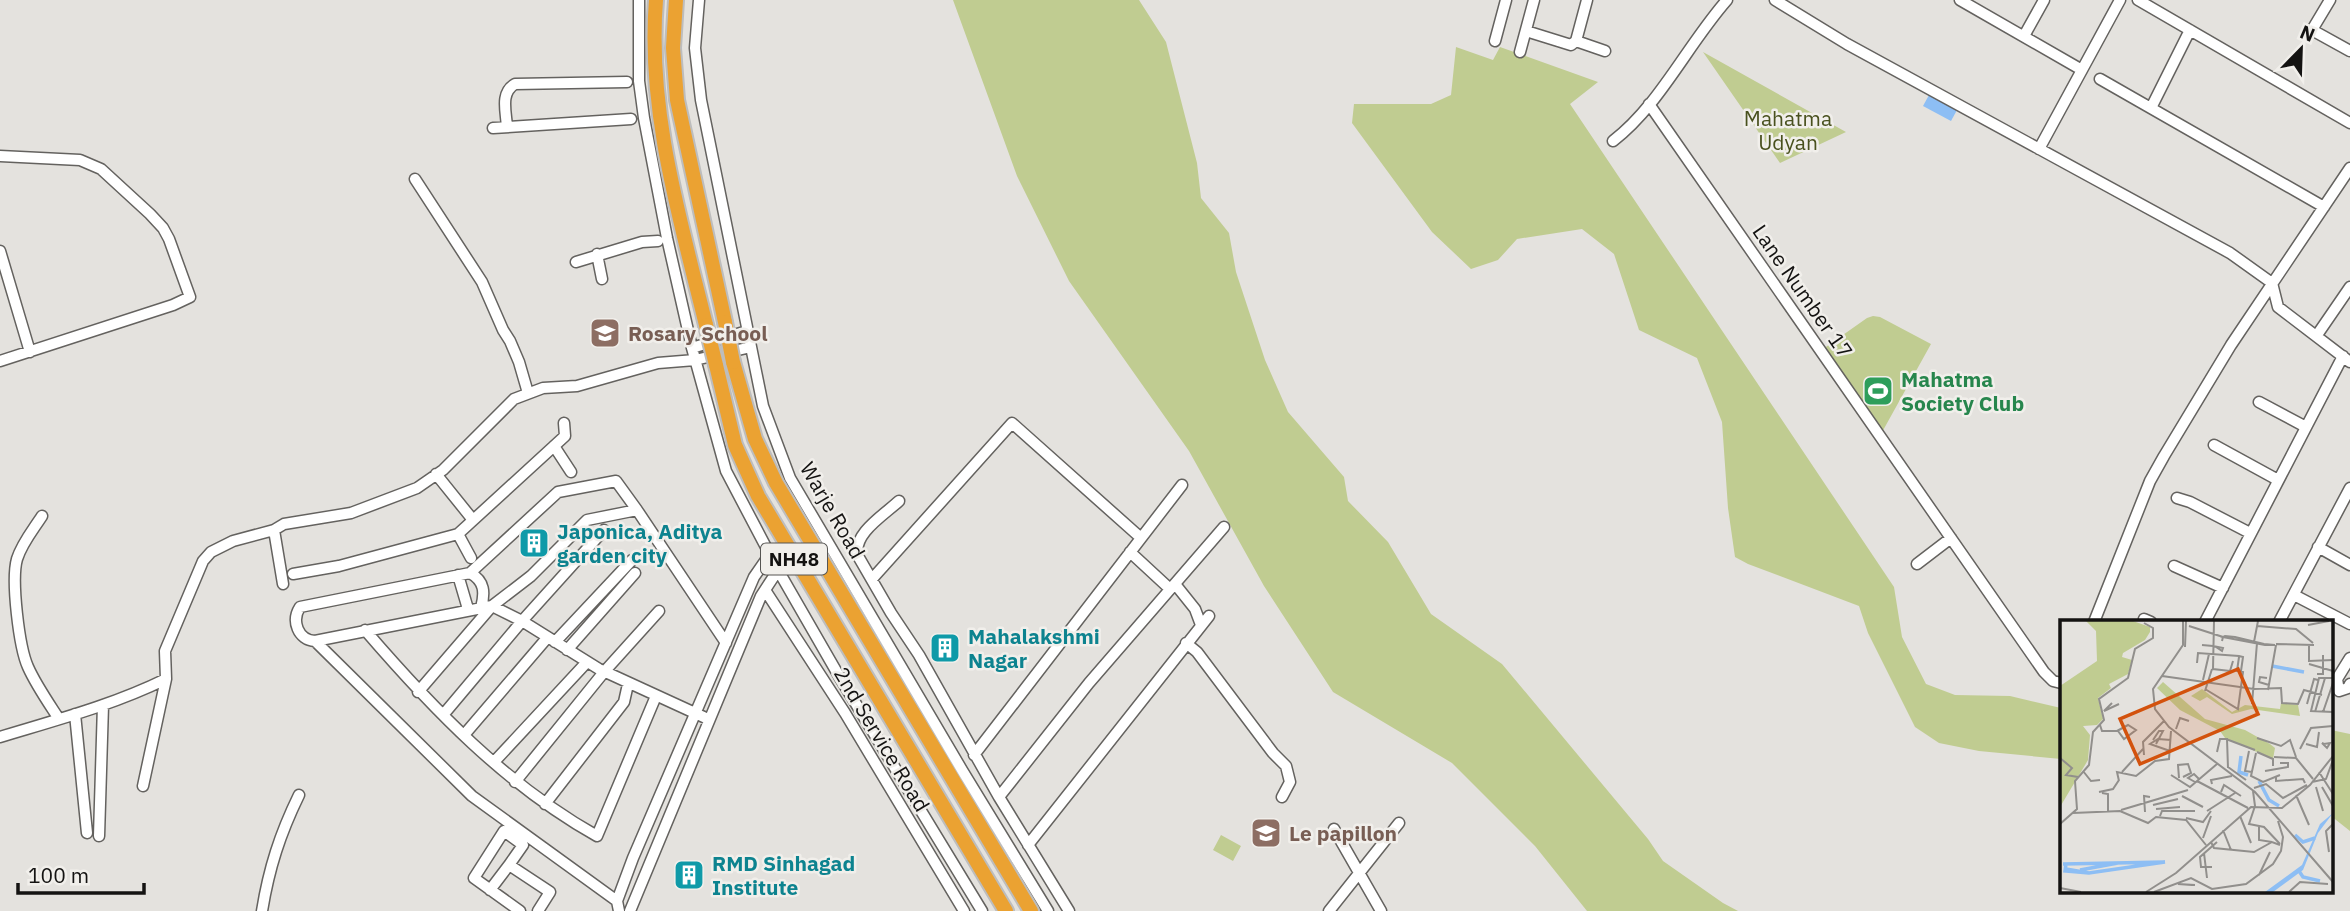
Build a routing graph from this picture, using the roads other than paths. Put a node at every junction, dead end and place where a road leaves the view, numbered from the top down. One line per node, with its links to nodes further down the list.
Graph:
1 (639, 0): 48 (street)
2 (656, 0): 158 (highway, NH48, bridge)
3 (676, 0): 159 (highway, NH48, bridge)
4 (699, 0): 45 (street, Warje Road)
5 (1506, 0): 18 (street)
6 (1534, 0): 16 (street)
7 (1587, 0): 19 (street)
8 (1727, 0): 26 (street)
9 (1775, 0): 33 (street)
10 (2044, 0): 17 (street)
11 (2120, 0): 23 (street)
12 (2138, 0): 15 (street)
13 (2330, 0): 22 (street)
14 (1964, 1): 17 (street)
15 (2190, 30): 27 (street); 29 (street)
16 (1526, 31): 19 (street); 20 (street)
17 (2024, 36): 23 (street)
18 (1495, 41)
19 (1576, 41): 21 (street)
20 (1520, 51)
21 (1605, 51)
22 (2350, 51)
23 (2082, 69): 33 (street)
24 (2099, 79): 27 (street)
25 (626, 82): 30 (street)
26 (1649, 104): 32 (street); 76 (street, Lane Number 17)
27 (2151, 108): 37 (street)
28 (631, 119): 30 (street)
29 (2350, 123)
30 (507, 127): 31 (street)
31 (493, 128)
32 (1613, 141)
33 (2039, 149): 43 (street)
34 (0, 156): 49 (street)
35 (2350, 168): 37 (street)
36 (415, 179): 53 (street)
37 (2324, 207): 43 (street)
38 (658, 241): 40 (street)
39 (0, 251): 49 (street)
40 (597, 254): 41 (street); 42 (street)
41 (576, 262)
42 (602, 279)
43 (2272, 283): 46 (street); 100 (street)
44 (2350, 287): 46 (street)
45 (747, 331): 47 (street, Warje Road); 48 (street)
46 (2317, 335): 50 (street)
47 (751, 347): 51 (street); 150 (street, Warje Road)
48 (692, 348): 51 (street)
49 (30, 352): 52 (street)
50 (2347, 359): 56 (street)
51 (695, 360): 53 (street); 79 (street)
52 (0, 361)
53 (528, 393): 60 (street)
54 (2259, 402): 56 (street)
55 (564, 422): 58 (street)
56 (2306, 427): 61 (street)
57 (2214, 445): 61 (street)
58 (554, 446): 59 (street); 69 (street)
59 (571, 472)
60 (436, 474): 69 (street); 71 (street)
61 (2278, 480): 73 (street)
62 (1182, 485): 75 (street)
63 (2350, 488): 66 (street)
64 (2177, 498): 73 (street)
65 (899, 501): 90 (street)
66 (2346, 505): 77 (street)
67 (637, 510): 86 (street); 96 (street); 107 (street)
68 (42, 516): 129 (street)
69 (473, 520): 74 (street)
70 (1224, 527): 92 (street)
71 (274, 530): 91 (street); 115 (street)
72 (604, 530): 103 (street)
73 (2250, 533): 93 (street)
74 (458, 534): 80 (street); 88 (street)
75 (1141, 538): 78 (street); 90 (street)
76 (1951, 538): 82 (street); 116 (street, Lane Number 17)
77 (2318, 547): 83 (street); 95 (street)
78 (1130, 552): 92 (street); 133 (street)
79 (770, 554): 85 (street); 107 (street)
80 (471, 558)
81 (632, 560): 108 (street)
82 (1917, 564)
83 (2350, 565)
84 (2174, 566): 93 (street)
85 (778, 570): 94 (street); 122 (street)
86 (470, 573): 89 (street); 96 (street)
87 (635, 573): 111 (street)
88 (293, 574)
89 (458, 576): 97 (street); 109 (street)
90 (872, 579): 133 (street)
91 (283, 583)
92 (1173, 587): 105 (street); 138 (street)
93 (2223, 588): 101 (street)
94 (765, 590): 126 (street, 2nd Service Road); 130 (street)
95 (2294, 595): 102 (street); 104 (street)
96 (486, 607): 97 (street); 103 (street); 120 (street)
97 (468, 609): 106 (street)
98 (659, 611): 114 (street)
99 (1209, 616): 105 (street)
100 (2096, 620)
101 (2206, 620)
102 (2280, 620)
103 (522, 621): 108 (street); 128 (street)
104 (2350, 624)
105 (1201, 625): 110 (street)
106 (365, 630): 109 (street); 120 (street)
107 (723, 639): 125 (street)
108 (551, 640): 111 (street); 131 (street)
109 (315, 641): 151 (street)
110 (1186, 643): 139 (street); 145 (street)
111 (567, 650): 113 (street)
112 (2350, 658): 119 (street)
113 (587, 662): 114 (street); 134 (street)
114 (604, 672): 117 (street); 135 (street)
115 (166, 678): 124 (street); 136 (street)
116 (2060, 683)
117 (628, 684): 121 (street); 140 (street)
118 (2350, 684): 119 (street)
119 (2339, 691): 123 (street)
120 (418, 692): 128 (street)
121 (656, 696): 125 (street); 140 (street)
122 (852, 696): 126 (street); 157 (street)
123 (2350, 698)
124 (103, 705): 127 (street); 144 (street)
125 (696, 712): 130 (street); 151 (street)
126 (845, 713): 156 (street, 2nd Service Road)
127 (75, 715): 129 (street); 143 (street)
128 (443, 715): 131 (street)
129 (59, 719): 132 (street)
130 (708, 719): 155 (street)
131 (464, 735): 134 (street)
132 (0, 737)
133 (974, 755): 138 (street)
134 (494, 762): 135 (street)
135 (515, 782): 140 (street)
136 (143, 786)
137 (299, 795): 152 (street)
138 (999, 797): 145 (street)
139 (1282, 797)
140 (545, 804)
141 (1399, 823): 147 (street)
142 (1334, 829): 147 (street)
143 (87, 833)
144 (99, 836)
145 (1028, 845): 148 (street)
146 (509, 865): 149 (street); 149 (street); 154 (street)
147 (1359, 873): 162 (street); 163 (street)
148 (1055, 889): 150 (street); 161 (street)
149 (490, 890): 153 (street)
150 (1042, 901): 160 (street, Warje Road)
151 (618, 906)
152 (262, 911)
153 (520, 911)
154 (538, 911)
155 (630, 911)
156 (964, 911)
157 (982, 911)
158 (1006, 911)
159 (1031, 911)
160 (1048, 911)
161 (1069, 911)
162 (1329, 911)
163 (1381, 911)

